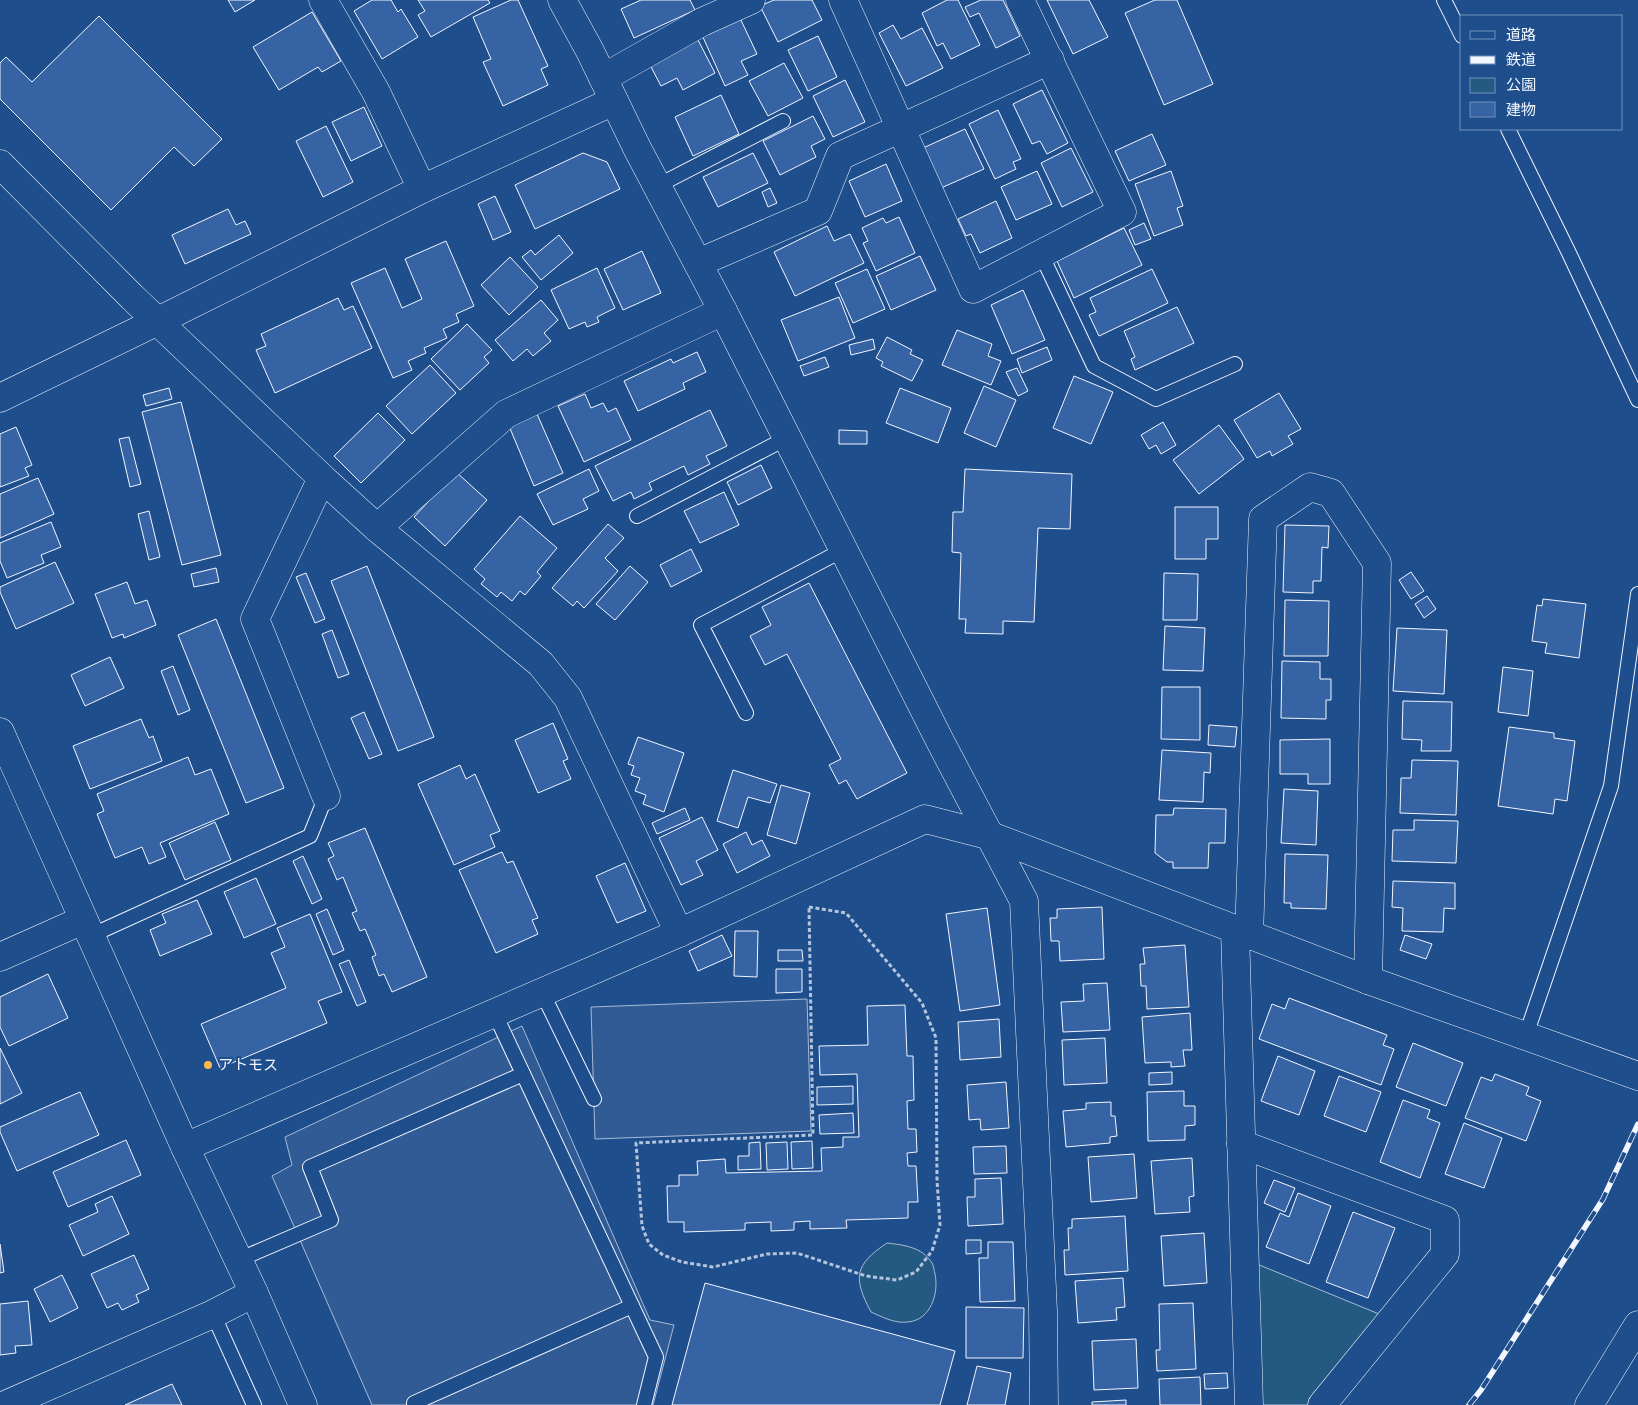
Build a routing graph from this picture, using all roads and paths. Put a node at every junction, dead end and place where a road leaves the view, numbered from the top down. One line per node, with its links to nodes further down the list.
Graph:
1 (323, 0): 15 (street)
2 (562, 0): 9 (street)
3 (751, 0): 9 (street)
4 (843, 0): 11 (street)
5 (1020, 0): 8 (street)
6 (1444, 0): 7 (lane)
7 (1460, 32)
8 (1050, 60): 11 (street); 16 (street)
9 (609, 89): 14 (street); 15 (street)
10 (783, 121): 14 (lane)
11 (901, 129): 16 (street); 17 (street)
12 (1508, 130): 22 (lane)
13 (0, 164): 19 (street)
14 (657, 186): 17 (street)
15 (422, 190): 19 (street)
16 (1041, 254): 20 (lane)
17 (698, 263): 18 (street)
18 (723, 311): 23 (street); 26 (street)
19 (158, 321): 21 (street); 24 (street)
20 (1235, 364)
21 (0, 398)
22 (1638, 400)
23 (787, 438): 25 (lane); 27 (street)
24 (322, 478): 26 (street); 31 (street)
25 (637, 516)
26 (377, 528): 34 (street)
27 (844, 550): 29 (lane); 32 (street)
28 (1638, 594): 40 (lane)
29 (746, 713)
30 (0, 732): 33 (street)
31 (326, 796): 33 (lane)
32 (991, 836): 34 (street); 35 (street); 58 (street)
33 (86, 928): 36 (street); 45 (street)
34 (679, 933): 38 (street)
35 (1242, 933): 37 (street); 37 (street); 44 (street)
36 (0, 957)
37 (1368, 980): 40 (street)
38 (542, 992): 39 (street); 43 (lane)
39 (494, 1012): 41 (lane); 45 (street)
40 (1526, 1035): 42 (street)
41 (523, 1074): 46 (lane); 49 (lane)
42 (1638, 1076)
43 (594, 1099)
44 (1241, 1144): 59 (street); 60 (street)
45 (185, 1147): 46 (street)
46 (238, 1260): 48 (street)
47 (866, 1276): 47 (path)
48 (254, 1293): 50 (street); 56 (street)
49 (632, 1306): 52 (lane); 57 (lane)
50 (213, 1314): 54 (street); 55 (lane)
51 (1638, 1326): 53 (street)
52 (414, 1403)
53 (1592, 1404)
54 (5, 1405)
55 (254, 1405)
56 (303, 1405)
57 (644, 1405)
58 (1044, 1405)
59 (1249, 1405)
60 (1322, 1405)

